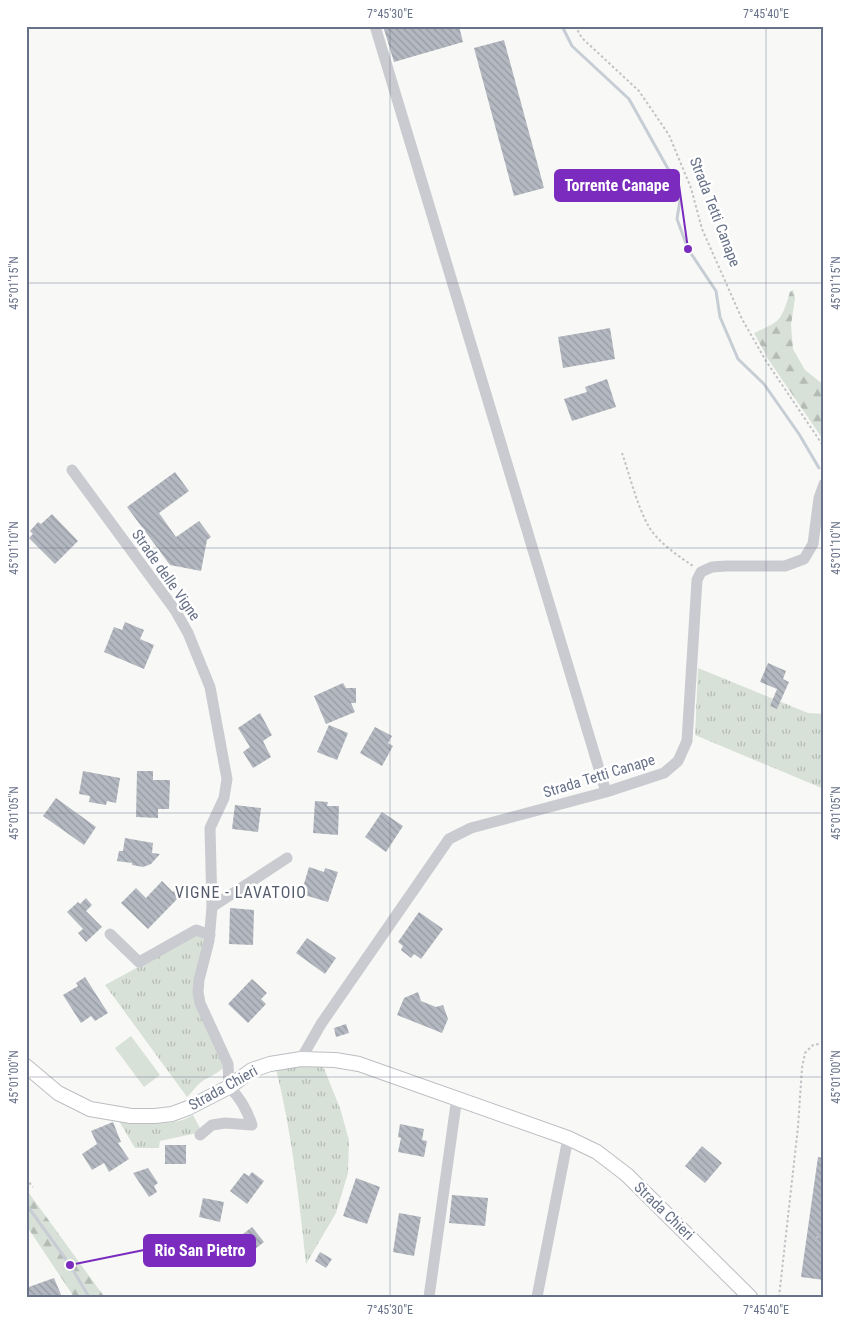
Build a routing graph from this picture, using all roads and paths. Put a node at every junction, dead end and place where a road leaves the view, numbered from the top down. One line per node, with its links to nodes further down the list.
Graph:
1 (375, 26): 8 (street)
2 (575, 26): 3 (path, Strada Tetti Canape)
3 (824, 447)
4 (622, 453): 7 (path)
5 (72, 470): 10 (street, Strade delle Vigne)
6 (824, 484): 7 (street)
7 (701, 572): 8 (street, Strada Tetti Canape)
8 (606, 792): 14 (street, Strada Tetti Canape)
9 (287, 858): 10 (street)
10 (212, 907): 12 (street, Strade delle Vigne)
11 (110, 934): 12 (street)
12 (210, 935): 16 (street, Strade delle Vigne)
13 (824, 1042): 27 (path)
14 (301, 1059): 16 (main road, Strada Chieri); 17 (main road, Strada Chieri)
15 (26, 1066): 16 (main road, Strada Chieri)
16 (229, 1087): 18 (street)
17 (457, 1098): 19 (main road, Strada Chieri); 24 (street)
18 (200, 1135)
19 (568, 1138): 25 (street); 26 (main road, Strada Chieri)
20 (26, 1179): 21 (path)
21 (33, 1187)
22 (816, 1237): 23 (path)
23 (824, 1239)
24 (429, 1297)
25 (537, 1297)
26 (750, 1297)
27 (779, 1297)

